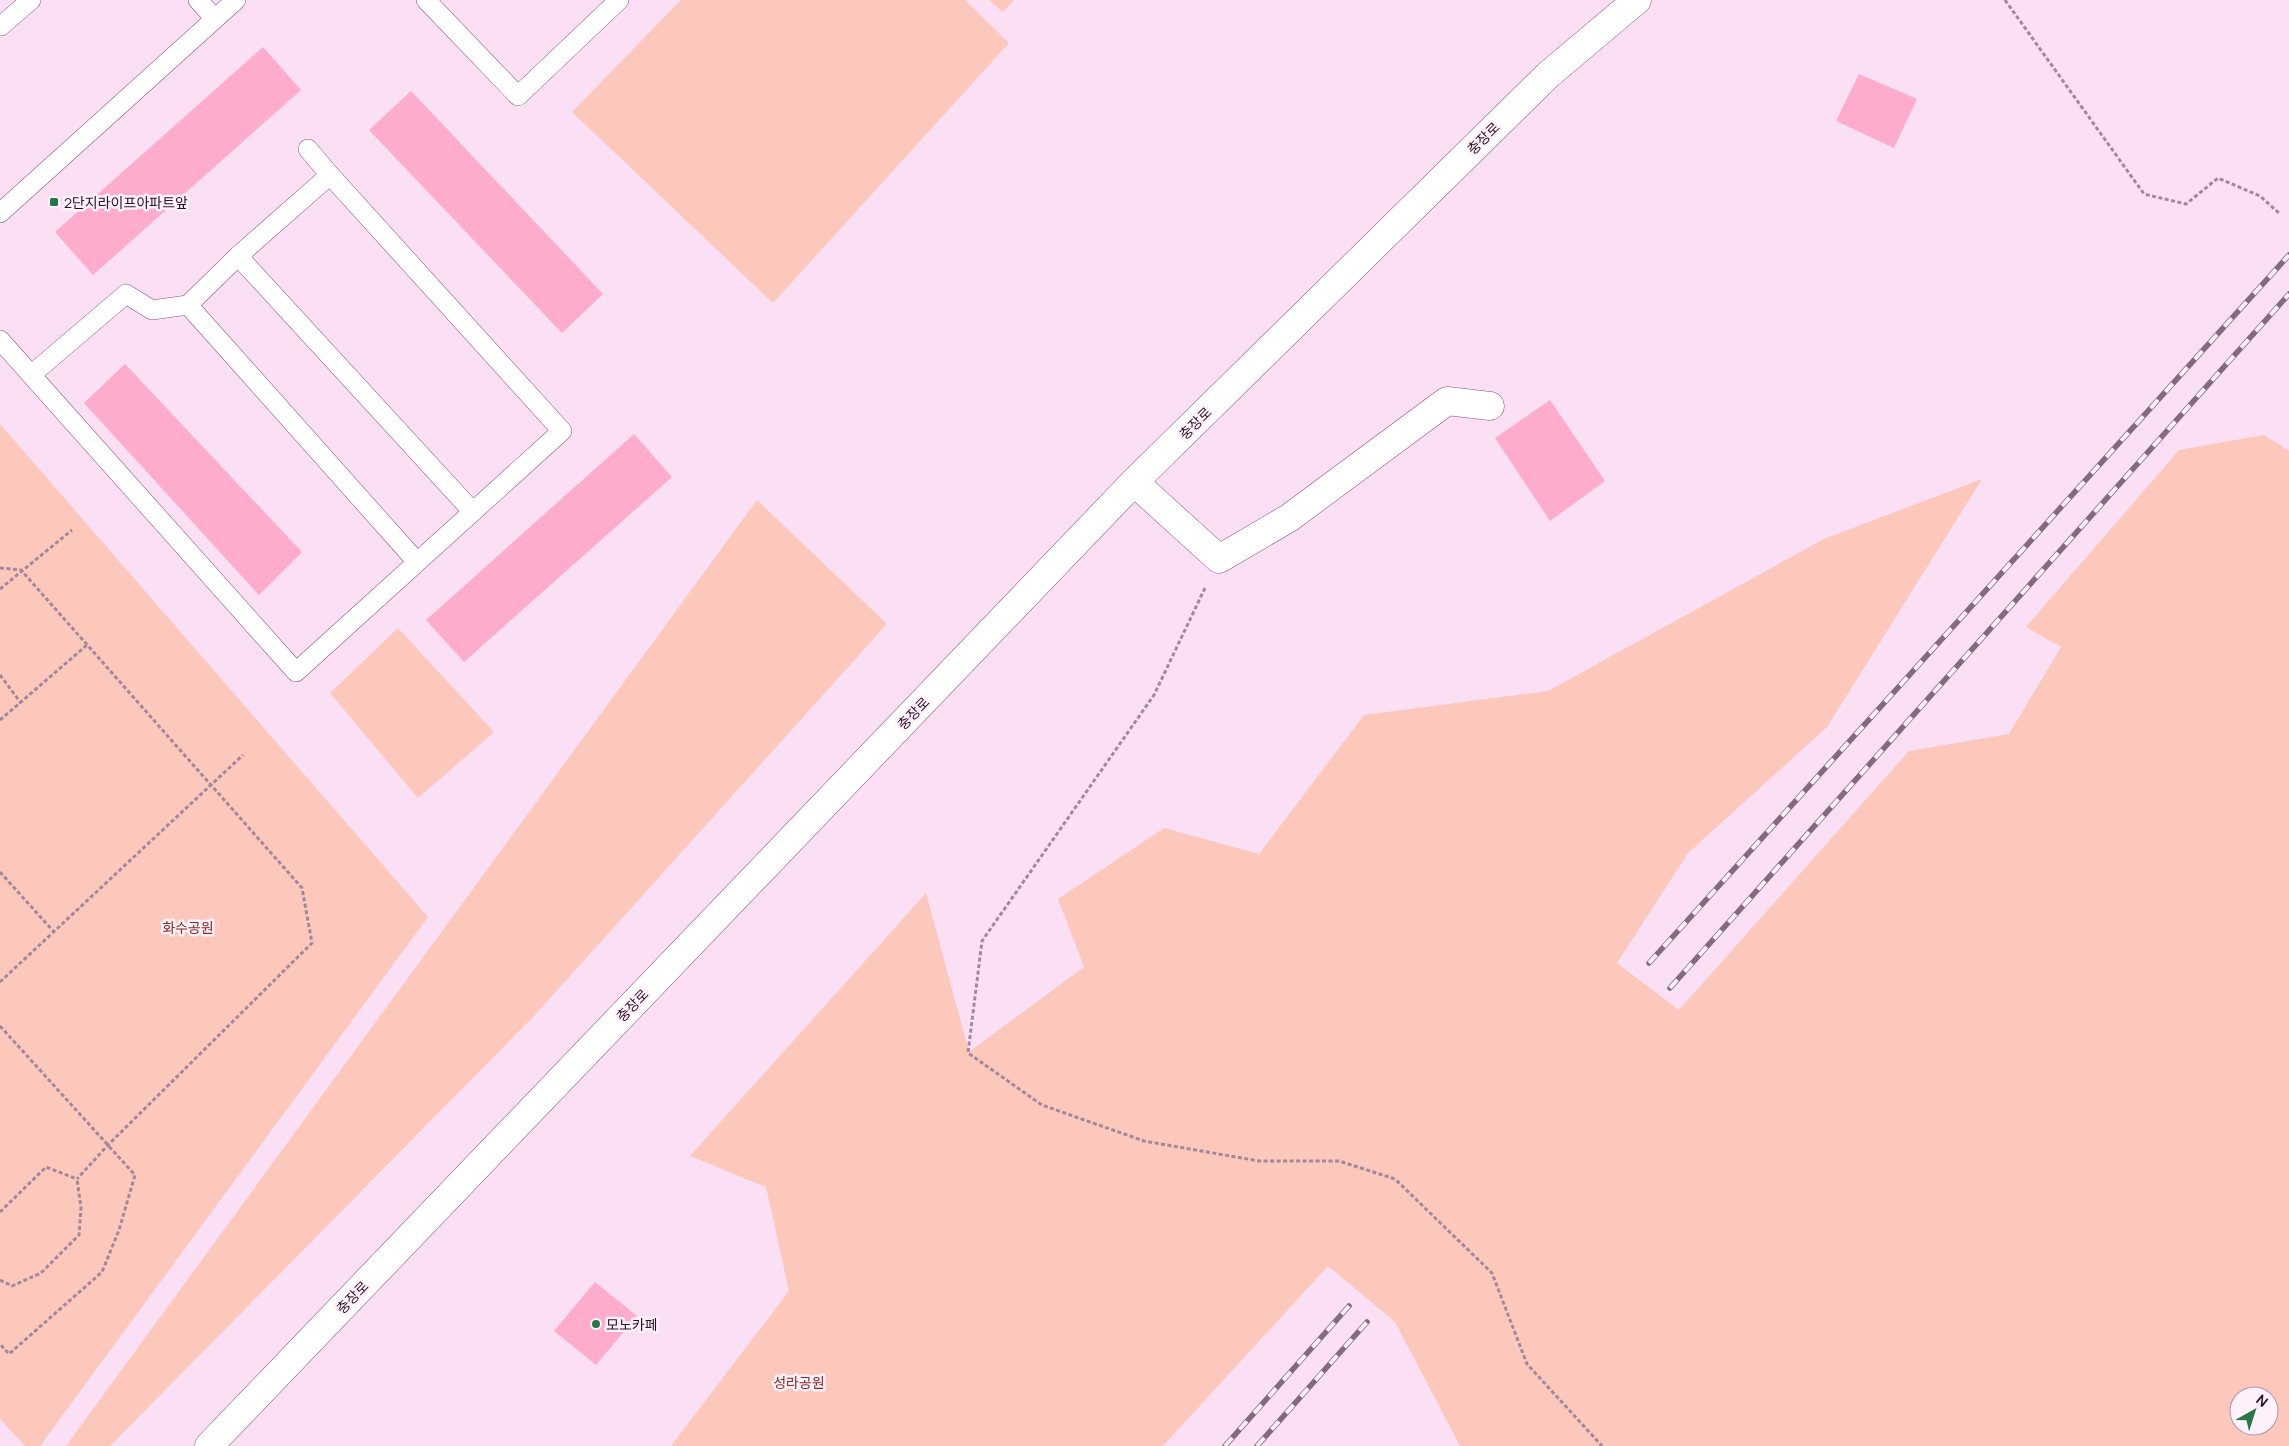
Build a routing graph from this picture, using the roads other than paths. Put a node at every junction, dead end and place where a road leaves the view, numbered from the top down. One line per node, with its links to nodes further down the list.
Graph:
1 (31, 0): 8 (lane)
2 (198, 0): 7 (lane)
3 (236, 0): 7 (lane)
4 (426, 0): 5 (lane)
5 (619, 0)
6 (1637, 0): 17 (main road, 충장로)
7 (215, 19): 11 (lane)
8 (0, 24)
9 (308, 149): 10 (lane)
10 (330, 174): 12 (lane); 18 (lane)
11 (0, 213)
12 (238, 256): 13 (lane); 18 (lane)
13 (188, 305): 15 (lane); 19 (lane)
14 (0, 340): 15 (lane)
15 (32, 375): 19 (lane)
16 (1490, 406): 17 (main road)
17 (1134, 482): 20 (main road, 충장로)
18 (473, 512): 19 (lane)
19 (417, 562)
20 (209, 1446)

